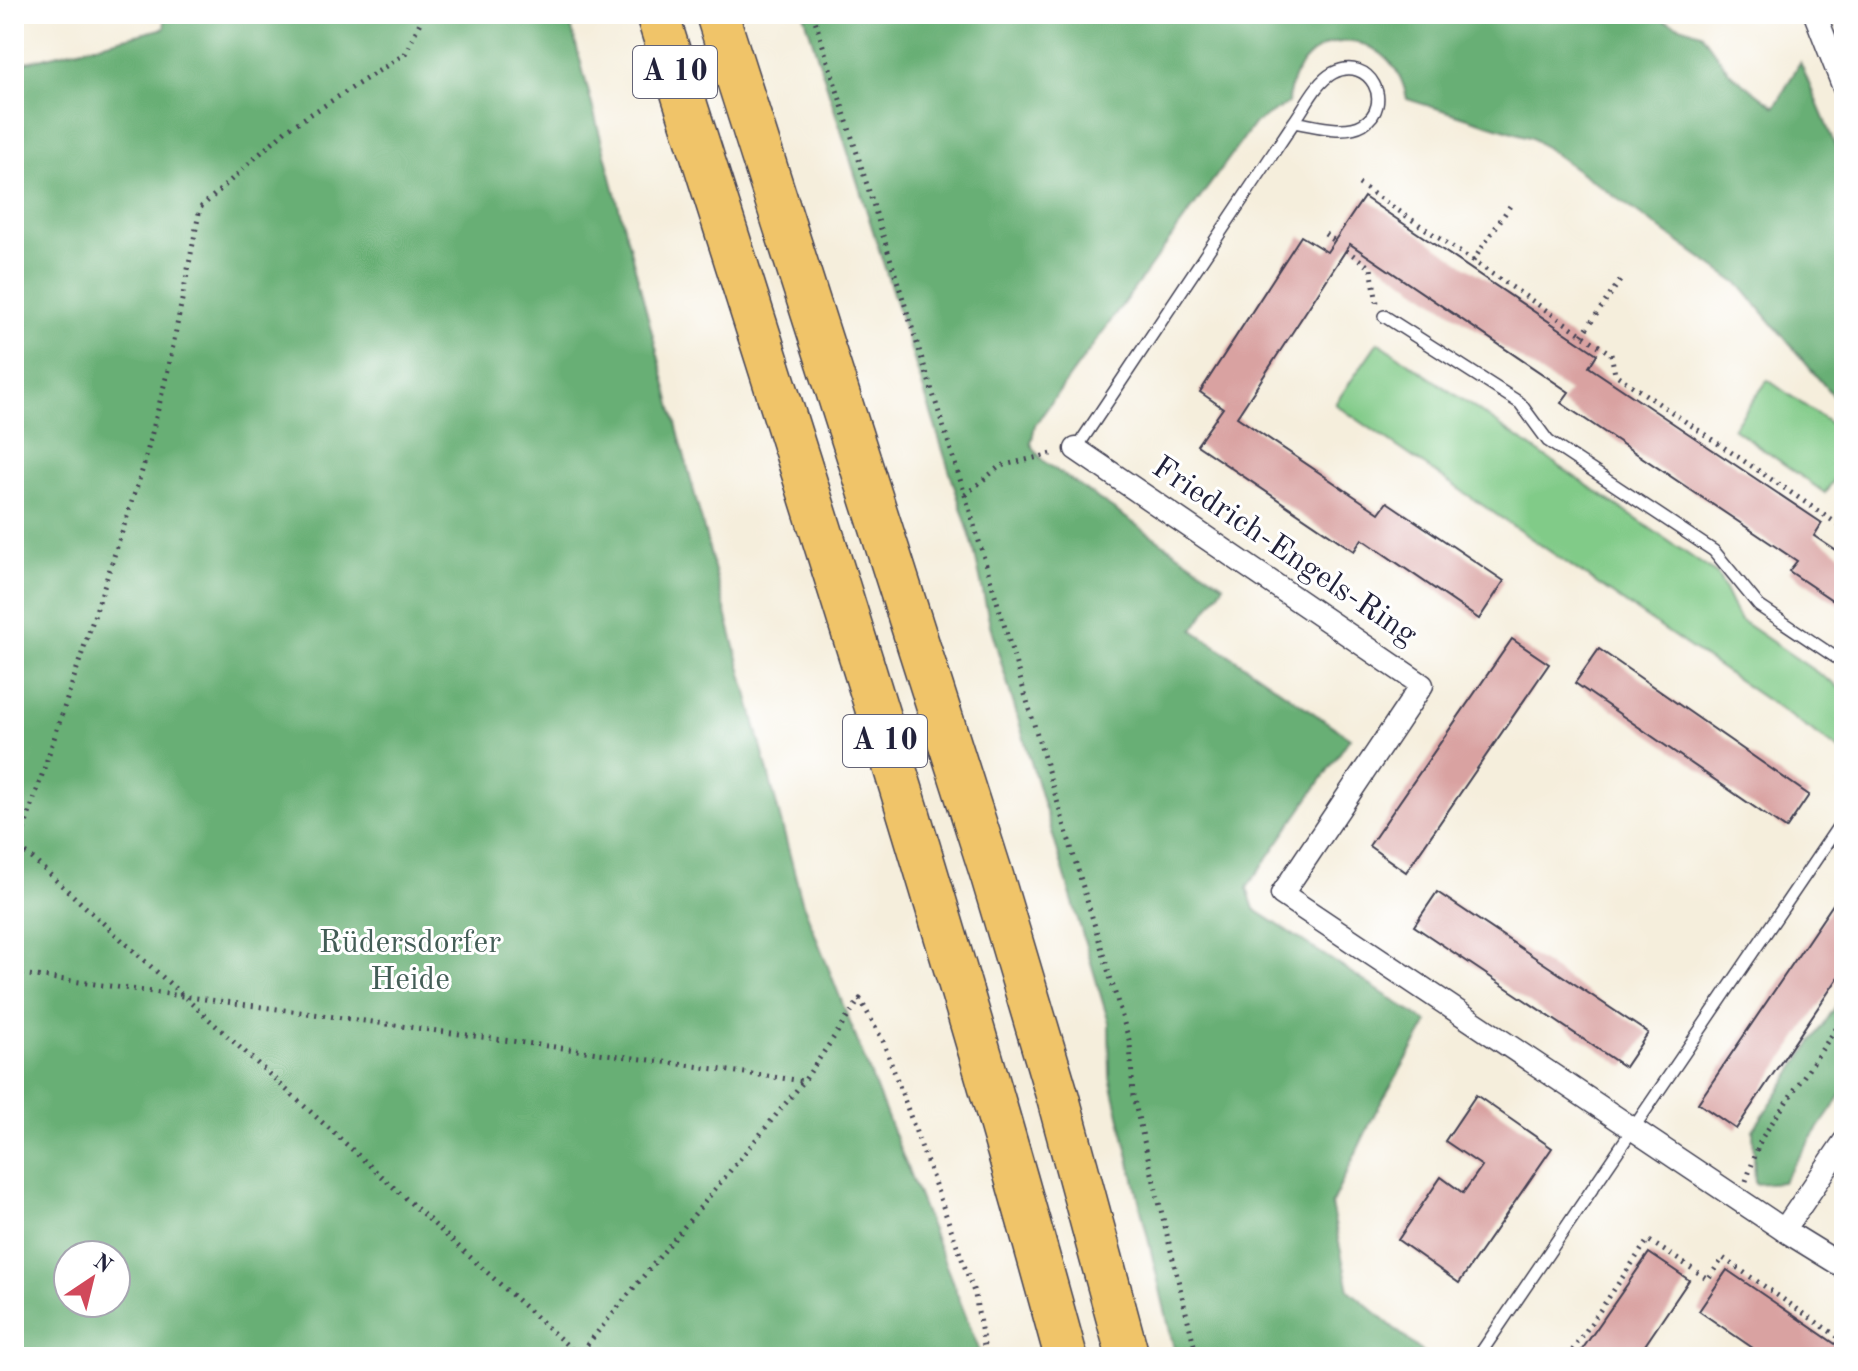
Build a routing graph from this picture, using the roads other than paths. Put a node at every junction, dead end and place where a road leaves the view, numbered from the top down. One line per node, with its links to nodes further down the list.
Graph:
1 (657, 14): 14 (highway, A 10)
2 (717, 14): 15 (highway, A 10)
3 (1815, 14): 4 (street)
4 (1844, 88)
5 (1294, 122): 5 (lane); 7 (lane)
6 (1381, 316): 8 (lane)
7 (1076, 449): 10 (street, Friedrich-Engels-Ring)
8 (1844, 663)
9 (1844, 818): 10 (lane)
10 (1631, 1131): 12 (street, Friedrich-Engels-Ring); 16 (lane)
11 (1844, 1142): 12 (street)
12 (1784, 1230): 13 (street, Friedrich-Engels-Ring)
13 (1844, 1267)
14 (1066, 1357)
15 (1128, 1357)
16 (1478, 1357)

